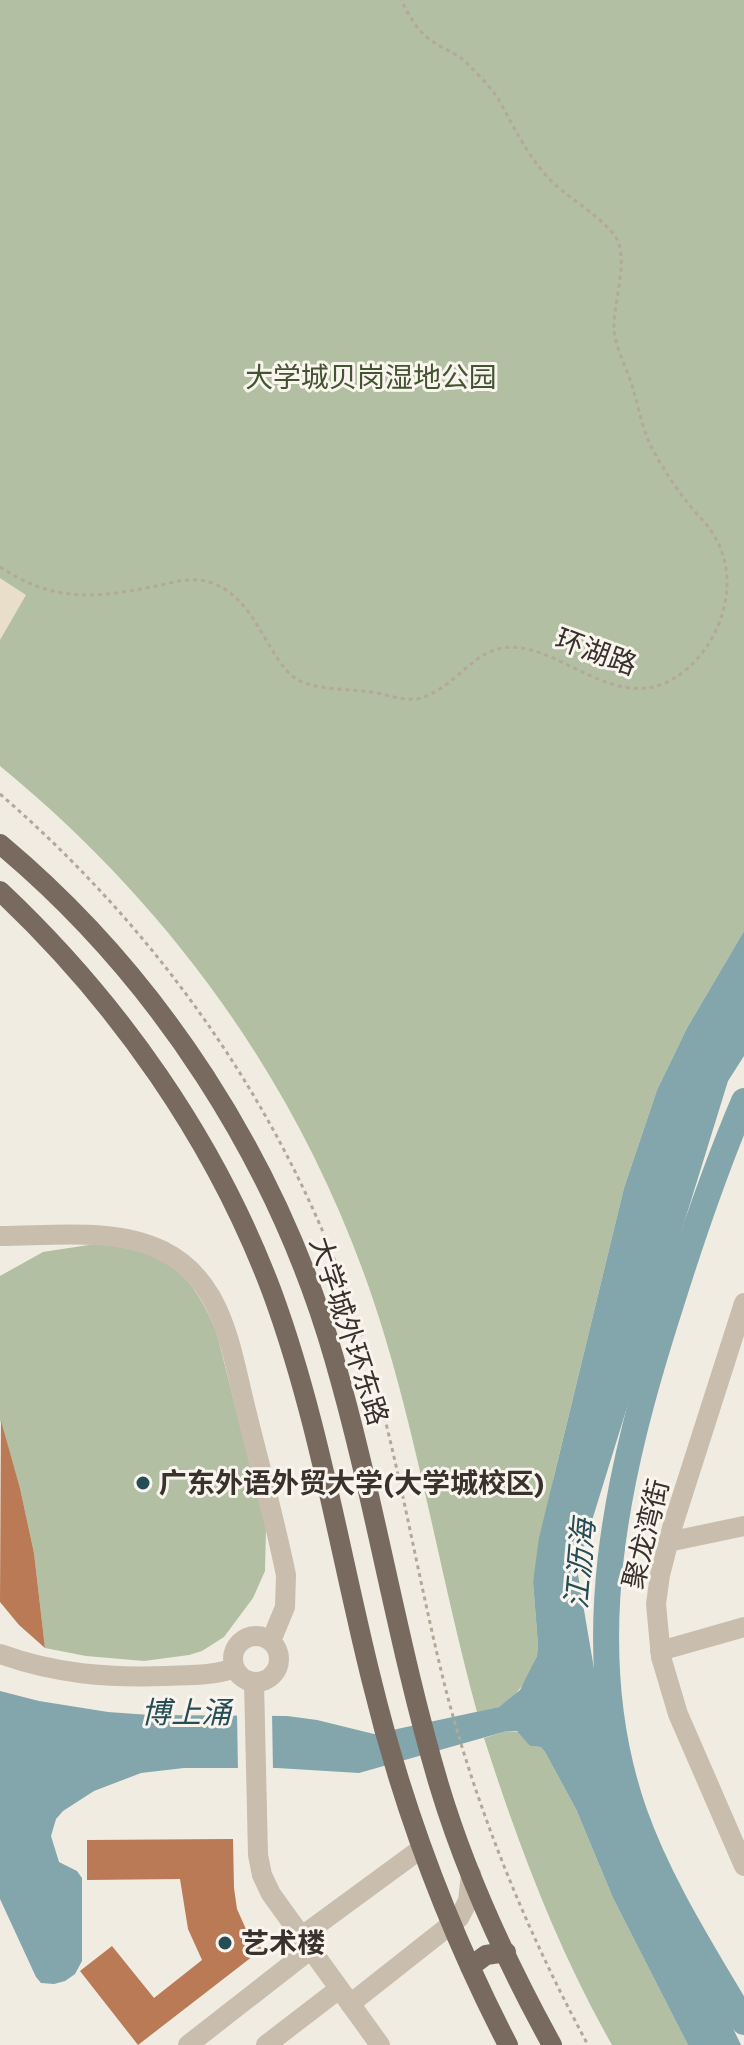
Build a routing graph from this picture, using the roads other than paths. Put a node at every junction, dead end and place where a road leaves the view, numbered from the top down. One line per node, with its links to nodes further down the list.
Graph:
1 (0, 844): 13 (main road, 大学城外环东路)
2 (0, 891): 14 (main road)
3 (0, 1236): 8 (street)
4 (744, 1303): 6 (street, 聚龙湾街)
5 (744, 1526): 6 (street)
6 (668, 1542): 9 (street, 聚龙湾街)
7 (744, 1627): 9 (street)
8 (271, 1641): 11 (street); 12 (street)
9 (660, 1651): 15 (street, 聚龙湾街)
10 (0, 1654): 11 (street)
11 (235, 1668): 12 (street)
12 (254, 1682): 18 (street)
13 (459, 1843): 14 (main road); 16 (main road, 大学城外环东路)
14 (423, 1853): 17 (main road); 18 (street)
15 (744, 1866)
16 (471, 1874): 17 (street); 19 (main road, 大学城外环东路)
17 (452, 1925): 20 (main road); 21 (street)
18 (306, 1943): 21 (street); 22 (street)
19 (506, 1952): 20 (main road); 26 (main road, 大学城外环东路)
20 (470, 1967): 25 (main road)
21 (344, 1996): 23 (street); 24 (street)
22 (188, 2045)
23 (266, 2045)
24 (380, 2045)
25 (508, 2045)
26 (552, 2045)

